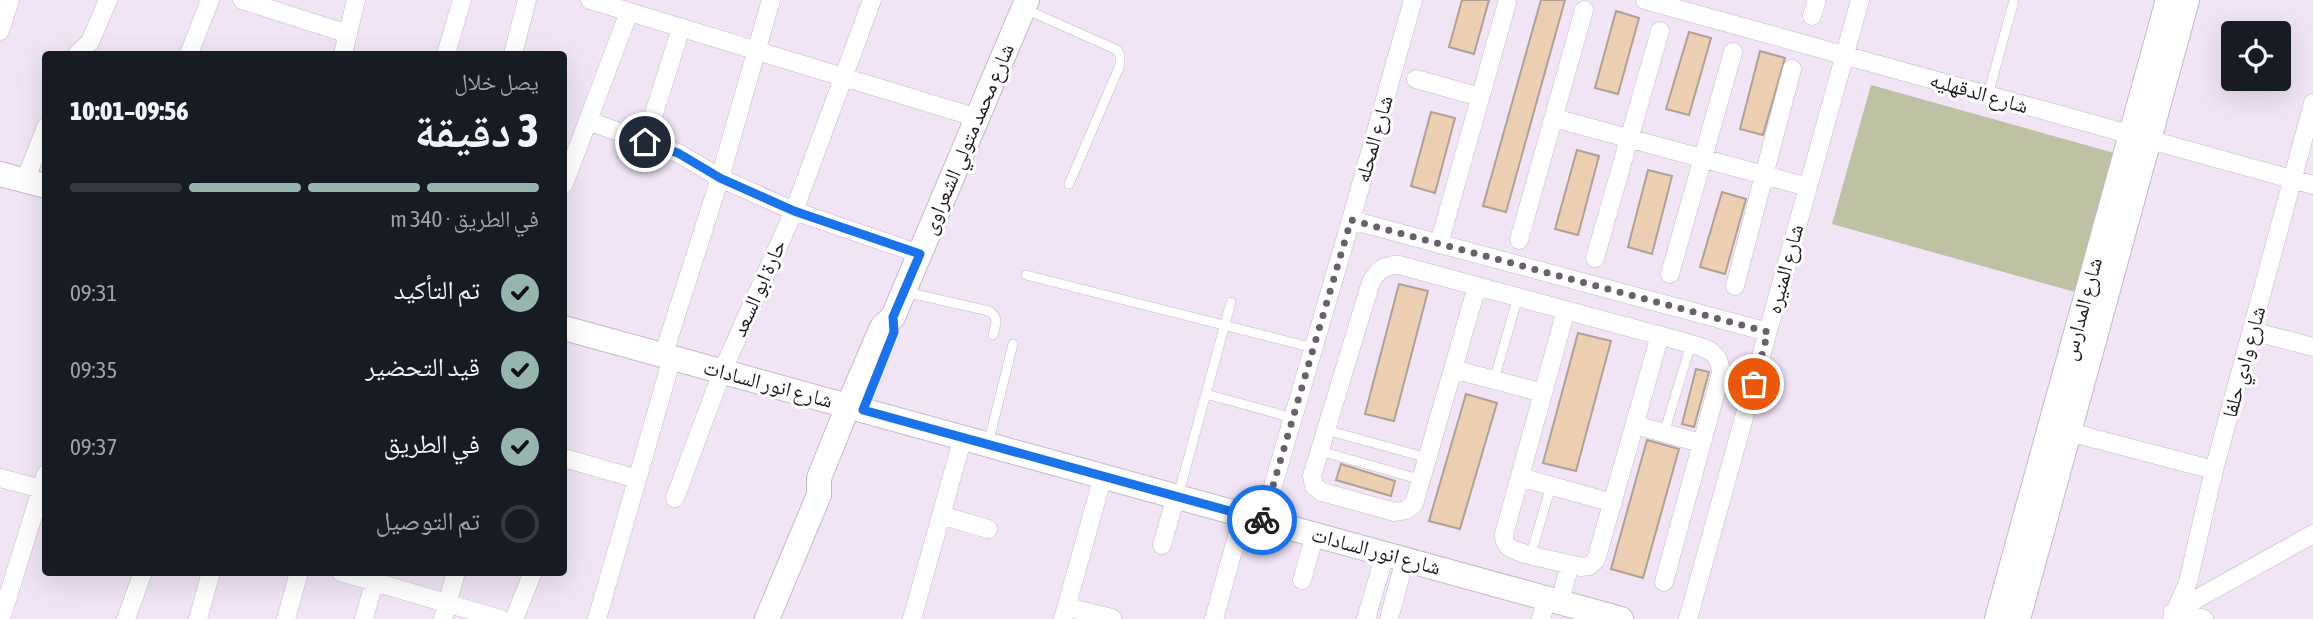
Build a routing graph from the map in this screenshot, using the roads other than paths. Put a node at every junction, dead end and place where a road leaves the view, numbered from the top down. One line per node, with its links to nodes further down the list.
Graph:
1 (10, 0): 24 (street)
2 (108, 0): 27 (street)
3 (210, 0): 28 (street)
4 (242, 0): 19 (street)
5 (356, 0): 26 (street)
6 (462, 0): 30 (street)
7 (527, 0): 31 (street)
8 (590, 0): 17 (street)
9 (771, 0): 32 (street)
10 (872, 0): 36 (street, حارة ابو السعد)
11 (1413, 0): 59 (street, شارع المحله)
12 (1645, 0): 34 (street, شارع الدقهليه)
13 (1860, 0): 34 (street, شارع المنيره)
14 (2014, 0): 38 (lane)
15 (2168, 0): 45 (street, شارع المدارس)
16 (2187, 0): 45 (street, شارع المدارس)
17 (610, 3): 22 (street)
18 (1507, 3): 39 (street)
19 (267, 4): 26 (street)
20 (1026, 4): 41 (street, شارع محمد متولي الشعراوى); 55 (lane)
21 (1584, 10): 42 (street)
22 (629, 12): 23 (street); 43 (street)
23 (681, 28): 32 (street); 46 (street)
24 (0, 31)
25 (1660, 31): 44 (street)
26 (348, 34): 29 (street)
27 (87, 51)
28 (189, 51)
29 (344, 51)
30 (447, 51)
31 (514, 51)
32 (756, 52): 36 (street); 52 (street)
33 (1733, 52): 48 (street)
34 (1845, 55): 38 (street, شارع الدقهليه); 57 (street, شارع المنيره)
35 (1792, 69): 50 (street)
36 (844, 78): 41 (street); 58 (street, حارة ابو السعد)
37 (1416, 79): 39 (street)
38 (1987, 95): 45 (street, شارع الدقهليه)
39 (1480, 97): 61 (street)
40 (2313, 103): 53 (street, شارع وادي حلفا)
41 (978, 118): 62 (street, شارع محمد متولي الشعراوى)
42 (1554, 118): 44 (street); 60 (street)
43 (587, 121): 46 (street); 51 (street)
44 (1629, 138): 48 (street); 63 (street)
45 (2140, 138): 53 (street, شارع الدقهليه); 93 (street, شارع المدارس); 150 (street, شارع المدارس)
46 (645, 142): 52 (street)
47 (42, 147): 54 (street)
48 (1703, 158): 50 (street); 65 (street)
49 (0, 174): 54 (street)
50 (1764, 175): 57 (street); 68 (street)
51 (567, 176)
52 (720, 178): 58 (street); 83 (street)
53 (2292, 179): 56 (street, شارع الدقهليه); 75 (street, شارع وادي حلفا)
54 (35, 183)
55 (1069, 184)
56 (2313, 185)
57 (1808, 187): 76 (street, شارع المنيره)
58 (794, 211): 62 (street); 85 (street, حارة ابو السعد)
59 (1351, 220): 61 (street); 82 (street, شارع المحله)
60 (1519, 240)
61 (1439, 243): 64 (street)
62 (920, 254): 69 (street, شارع محمد متولي الشعراوى)
63 (1595, 258)
64 (1510, 263): 70 (street); 76 (street)
65 (1670, 274)
66 (1026, 275): 73 (lane)
67 (1477, 286): 70 (street); 84 (street); 92 (street)
68 (1735, 286)
69 (904, 292): 77 (lane); 89 (street, شارع محمد متولي الشعراوى)
70 (1509, 295): 72 (street); 86 (lane)
71 (1231, 302): 73 (lane)
72 (1566, 310): 78 (street); 87 (street)
73 (1225, 326): 82 (lane); 88 (lane)
74 (567, 329): 83 (street, شارع انور السادات)
75 (2252, 331): 81 (street); 101 (street, شارع وادي حلفا)
76 (1768, 332): 149 (street, شارع المنيره)
77 (993, 335)
78 (1660, 335): 80 (street); 91 (street)
79 (1013, 344): 97 (lane)
80 (1691, 344): 94 (lane); 96 (street)
81 (2313, 347)
82 (1314, 348): 90 (street, شارع المحله)
83 (667, 357): 85 (street, شارع انور السادات); 105 (street)
84 (1453, 369): 86 (street); 99 (street)
85 (722, 372): 89 (street, شارع انور السادات); 111 (street, حارة ابو السعد)
86 (1494, 380): 87 (street)
87 (1543, 393): 103 (street)
88 (1206, 394): 90 (lane); 110 (lane)
89 (856, 408): 95 (street, شارع انور السادات); 143 (street, شارع محمد متولي الشعراوى)
90 (1293, 418): 114 (street, شارع المحله)
91 (1635, 425): 94 (street); 112 (street)
92 (1326, 430): 98 (street); 99 (lane)
93 (2069, 432): 101 (street); 151 (street, شارع المدارس)
94 (1664, 433): 96 (street)
95 (963, 437): 97 (street, شارع انور السادات); 113 (street)
96 (1701, 443): 129 (street)
97 (988, 444): 102 (street, شارع انور السادات)
98 (1320, 451): 106 (lane); 106 (street)
99 (1429, 458): 106 (street)
100 (567, 459): 105 (street)
101 (2214, 470): 133 (street, شارع وادي حلفا)
102 (1103, 476): 110 (street, شارع انور السادات); 132 (street)
103 (1520, 477): 108 (street); 119 (street)
104 (0, 478): 107 (street)
105 (637, 479): 142 (street)
106 (1422, 480)
107 (42, 484)
108 (1551, 486): 112 (street); 119 (lane)
109 (42, 490): 135 (street)
110 (1177, 496): 114 (street, شارع انور السادات); 118 (street)
111 (675, 498)
112 (1613, 503): 121 (street)
113 (942, 515): 115 (street); 144 (street)
114 (1253, 517): 116 (street, شارع انور السادات); 145 (street, شارع المحله)
115 (988, 529)
116 (1315, 534): 120 (street, شارع انور السادات); 128 (street)
117 (2313, 534): 133 (street)
118 (1162, 545)
119 (1531, 554): 121 (street)
120 (1395, 556): 130 (street, شارع انور السادات); 146 (street); 147 (street)
121 (1570, 564): 130 (street)
122 (142, 576): 136 (street)
123 (210, 576): 137 (street)
124 (298, 576): 138 (street)
125 (455, 576): 131 (street)
126 (531, 576): 141 (street)
127 (376, 577): 131 (street); 139 (street)
128 (1302, 580)
129 (1664, 582)
130 (1549, 606): 148 (street, شارع انور السادات)
131 (445, 611): 140 (street)
132 (1065, 613): 134 (street)
133 (2169, 616): 152 (street)
134 (1112, 618)
135 (1, 619)
136 (126, 619)
137 (198, 619)
138 (286, 619)
139 (364, 619)
140 (500, 619)
141 (514, 619)
142 (597, 619)
143 (768, 619)
144 (912, 619)
145 (1214, 619)
146 (1366, 619)
147 (1389, 619)
148 (1621, 619)
149 (1688, 619)
150 (1997, 619)
151 (2018, 619)
152 (2204, 619)

